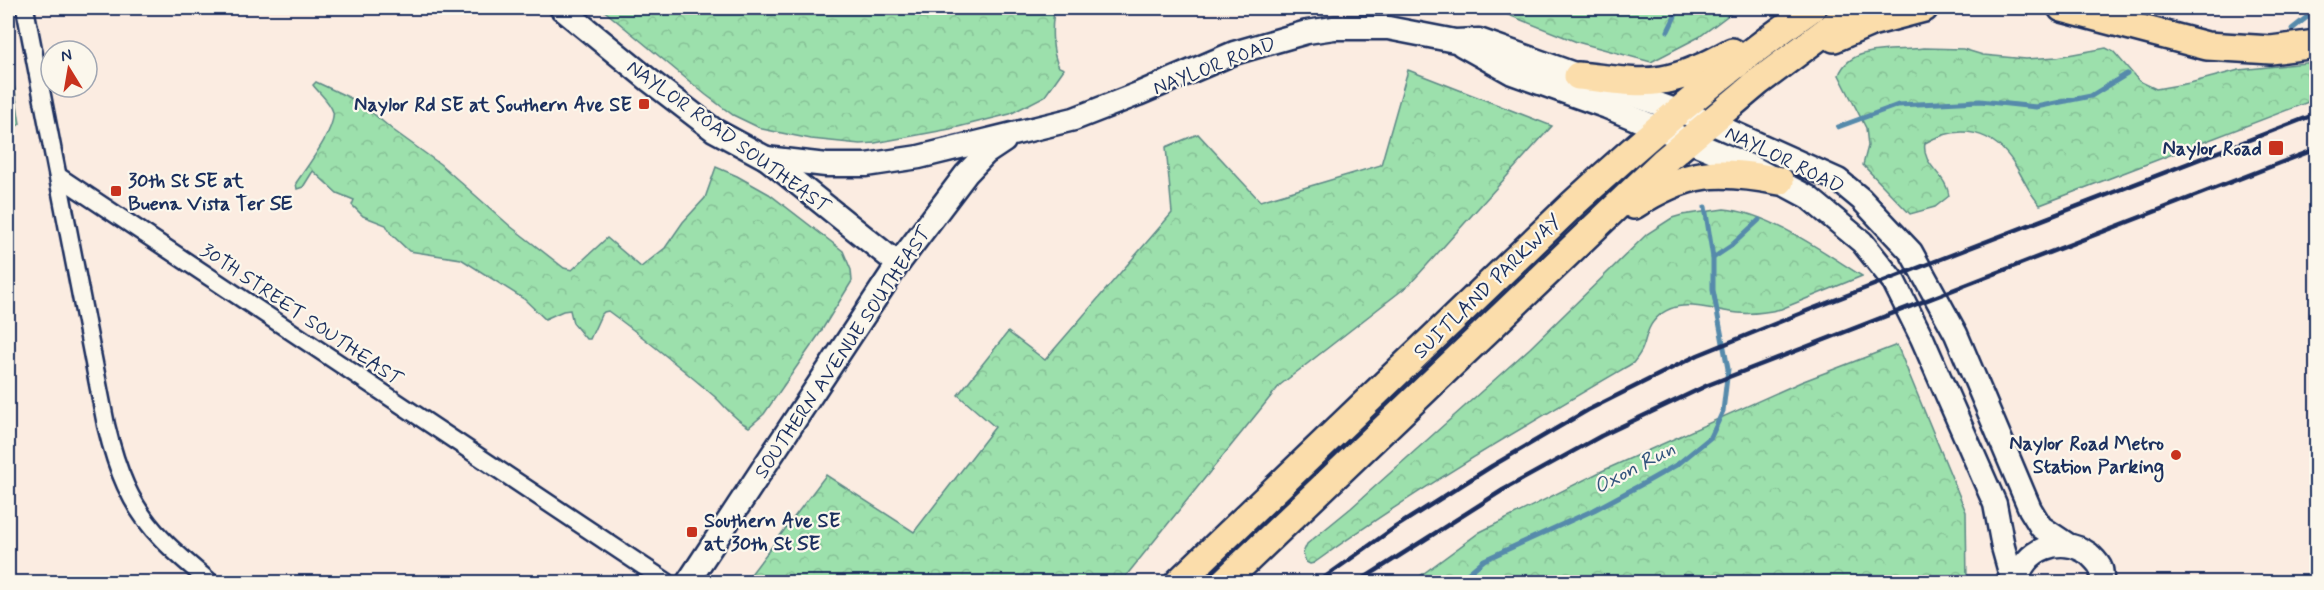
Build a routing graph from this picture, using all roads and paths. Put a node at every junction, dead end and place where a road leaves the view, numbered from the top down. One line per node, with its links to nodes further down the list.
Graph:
1 (25, 8): 16 (street)
2 (561, 8): 15 (main road, NAYLOR ROAD SOUTHEAST)
3 (1857, 8): 9 (highway, SUITLAND PARKWAY)
4 (1924, 8): 9 (highway)
5 (2062, 8): 8 (highway)
6 (1806, 12): 10 (highway); 11 (highway, SUITLAND PARKWAY)
7 (1455, 41): 10 (main road, NAYLOR ROAD); 11 (main road, NAYLOR ROAD); 13 (main road, NAYLOR ROAD)
8 (2316, 44)
9 (1792, 56): 12 (highway, SUITLAND PARKWAY)
10 (1578, 76): 11 (main road, NAYLOR ROAD)
11 (1669, 119): 12 (main road, NAYLOR ROAD); 14 (main road, NAYLOR ROAD); 26 (highway, SUITLAND PARKWAY)
12 (1709, 122): 14 (highway, SUITLAND PARKWAY); 20 (main road, NAYLOR ROAD)
13 (1013, 135): 15 (main road, NAYLOR ROAD); 19 (main road, SOUTHERN AVENUE SOUTHEAST)
14 (1688, 139): 17 (main road, NAYLOR ROAD); 18 (highway, SUITLAND PARKWAY)
15 (766, 158): 19 (main road, NAYLOR ROAD SOUTHEAST)
16 (58, 176): 23 (street); 24 (street, 30TH STREET SOUTHEAST)
17 (1780, 181): 18 (highway); 22 (main road, NAYLOR ROAD)
18 (1581, 240): 27 (highway, SUITLAND PARKWAY)
19 (898, 264): 25 (main road, SOUTHERN AVENUE SOUTHEAST)
20 (2068, 545): 21 (main road, NAYLOR ROAD); 22 (main road)
21 (2104, 578)
22 (2017, 581)
23 (210, 582)
24 (667, 582)
25 (688, 582)
26 (1179, 582)
27 (1224, 582)

